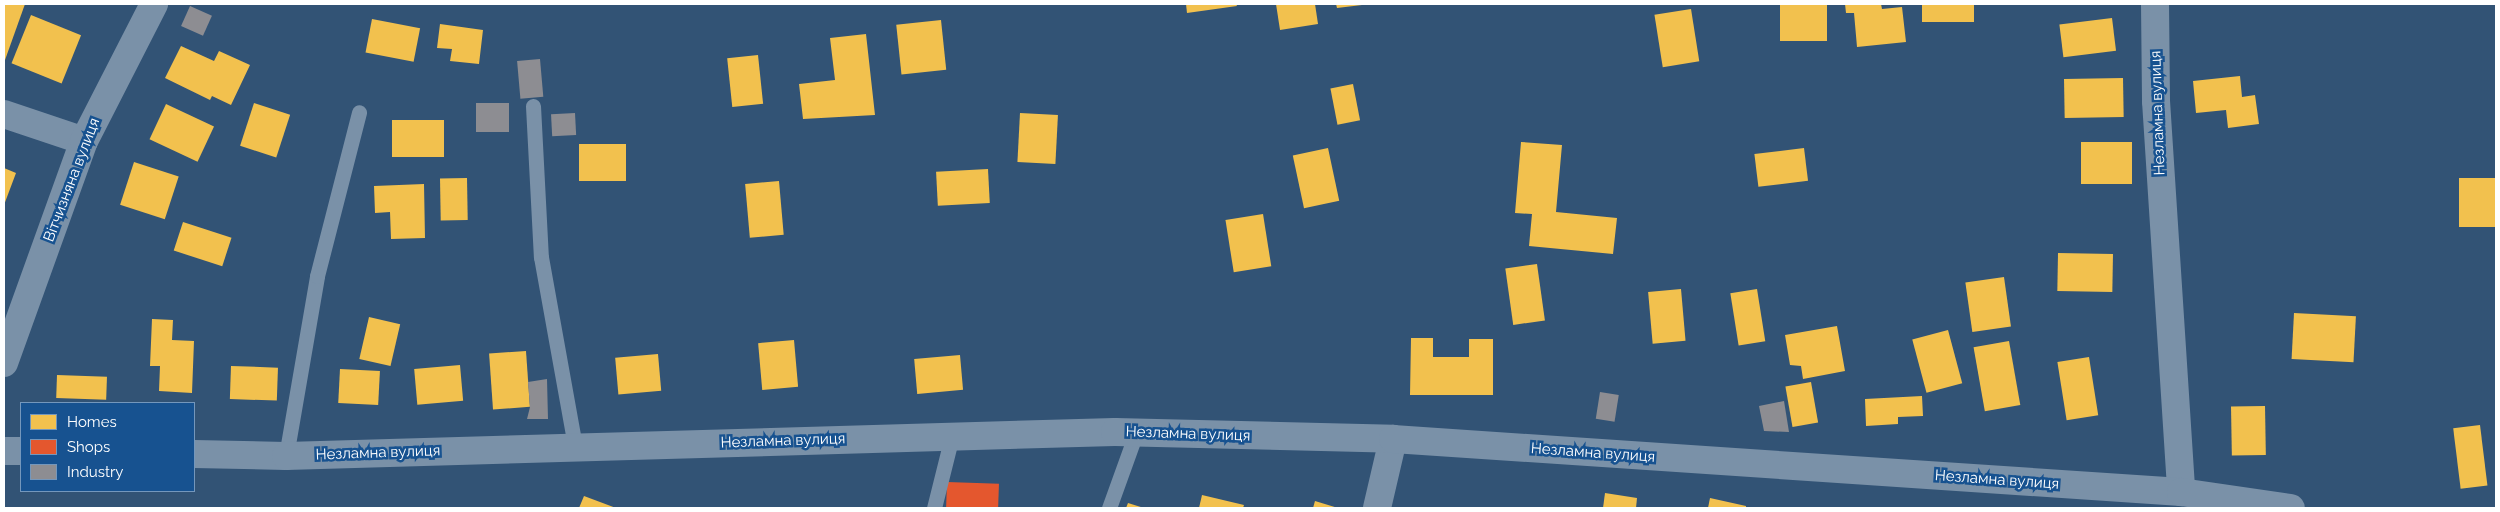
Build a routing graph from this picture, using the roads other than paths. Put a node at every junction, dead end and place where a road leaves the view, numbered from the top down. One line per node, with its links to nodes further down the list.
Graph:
1 (154, 4): 6 (street, Вітчизняна вулиця)
2 (2155, 4): 16 (street, Незламна вулиця)
3 (533, 106): 11 (lane)
4 (359, 112): 15 (lane)
5 (4, 114): 6 (street)
6 (84, 141): 7 (street, Вітчизняна вулиця)
7 (4, 363)
8 (1136, 432): 9 (street, Незламна вулиця); 10 (street, Незламна вулиця); 18 (lane)
9 (952, 436): 11 (street, Незламна вулиця); 17 (lane)
10 (1393, 439): 16 (street, Незламна вулиця); 19 (street)
11 (575, 446): 15 (street, Незламна вулиця)
12 (4, 451): 13 (street)
13 (20, 451)
14 (195, 454): 15 (street, Незламна вулиця)
15 (286, 456)
16 (2181, 492): 20 (street, Незламна вулиця)
17 (934, 508)
18 (1109, 508)
19 (1377, 508)
20 (2291, 508)

